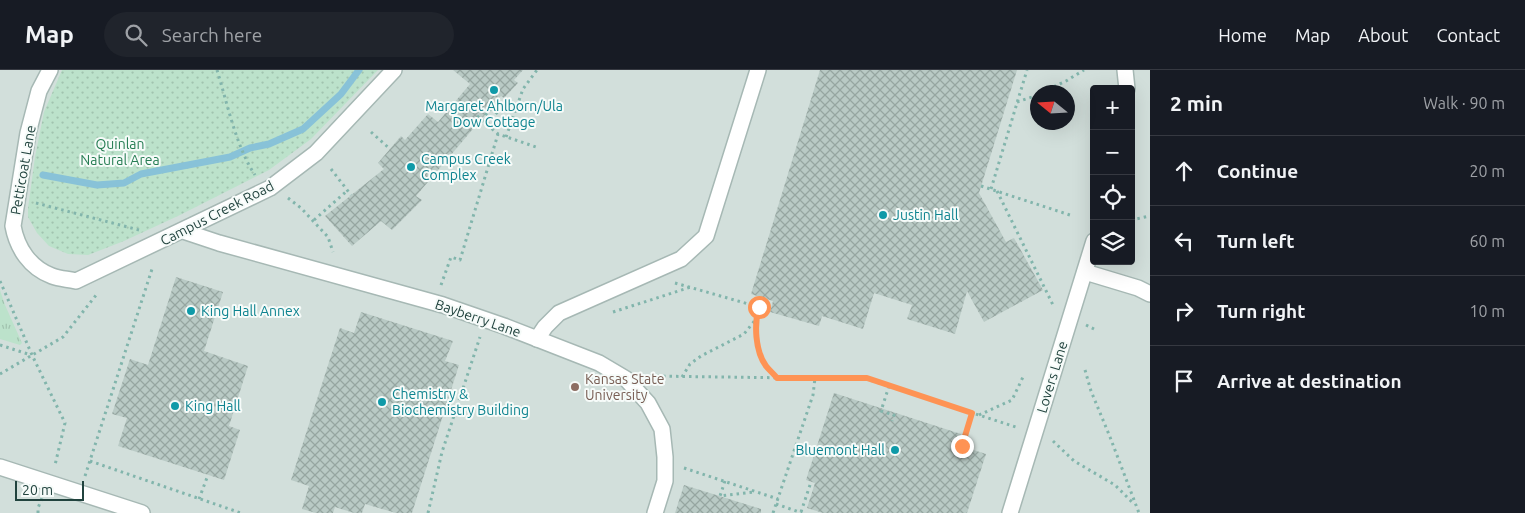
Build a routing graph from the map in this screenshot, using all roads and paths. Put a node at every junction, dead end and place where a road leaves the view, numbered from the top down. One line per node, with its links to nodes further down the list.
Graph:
1 (50, 70): 39 (street, Petticoat Lane)
2 (217, 70): 21 (path)
3 (394, 70): 35 (street, Campus Creek Road)
4 (537, 70): 18 (path)
5 (758, 70): 49 (street)
6 (1026, 70): 12 (path)
7 (1084, 70): 9 (path)
8 (1125, 70): 10 (street)
9 (1057, 85)
10 (1127, 85)
11 (1030, 97): 12 (path)
12 (1017, 102): 24 (path)
13 (477, 116): 14 (path)
14 (481, 120): 15 (path); 15 (path)
15 (487, 124): 17 (path)
16 (371, 132): 20 (path)
17 (498, 134): 18 (path); 42 (path)
18 (506, 137): 19 (path)
19 (536, 147)
20 (390, 149)
21 (248, 165)
22 (331, 169): 25 (path)
23 (981, 186): 24 (path)
24 (991, 189): 26 (path)
25 (348, 190): 28 (path); 33 (path)
26 (996, 191): 30 (path); 45 (path)
27 (281, 194): 33 (path)
28 (351, 195)
29 (34, 203): 34 (path)
30 (1073, 216)
31 (1150, 216): 32 (path)
32 (1135, 219)
33 (314, 220): 36 (path)
34 (141, 231)
35 (183, 231): 39 (street, Campus Creek Road); 49 (street, Bayberry Lane)
36 (333, 252)
37 (1090, 255): 40 (street, Lovers Lane)
38 (156, 258): 60 (path)
39 (35, 268)
40 (1085, 272): 44 (street); 87 (street, Lovers Lane)
41 (0, 281): 51 (path)
42 (441, 286)
43 (97, 294): 51 (path)
44 (1150, 294)
45 (1055, 310)
46 (609, 313): 47 (path)
47 (756, 319): 55 (path); 57 (path)
48 (482, 332): 83 (path)
49 (537, 339): 84 (street, Bayberry Lane)
50 (0, 345): 51 (path)
51 (32, 355): 53 (path); 69 (path)
52 (1085, 370): 80 (path)
53 (0, 374)
54 (648, 376): 55 (path)
55 (682, 377): 57 (path)
56 (1023, 377): 63 (path)
57 (777, 378): 58 (path)
58 (816, 378): 59 (path); 78 (path)
59 (889, 386): 62 (path); 64 (path)
60 (112, 395): 61 (path); 68 (path)
61 (117, 397)
62 (972, 413): 63 (path); 67 (path)
63 (979, 415): 65 (path)
64 (892, 421)
65 (1023, 429)
66 (1050, 439): 80 (path)
67 (962, 446)
68 (90, 461): 76 (path); 77 (path)
69 (55, 465)
70 (676, 466): 73 (path)
71 (0, 467): 76 (street)
72 (208, 475): 77 (path)
73 (725, 482): 75 (path); 75 (path)
74 (811, 482): 86 (path)
75 (756, 492): 78 (path)
76 (80, 493): 81 (street)
77 (199, 499): 82 (path)
78 (778, 499): 79 (path)
79 (776, 504): 85 (path); 86 (path)
80 (1135, 504): 88 (path)
81 (142, 513)
82 (241, 513)
83 (428, 513)
84 (655, 513)
85 (773, 513)
86 (802, 513)
87 (1010, 513)
88 (1139, 513)

